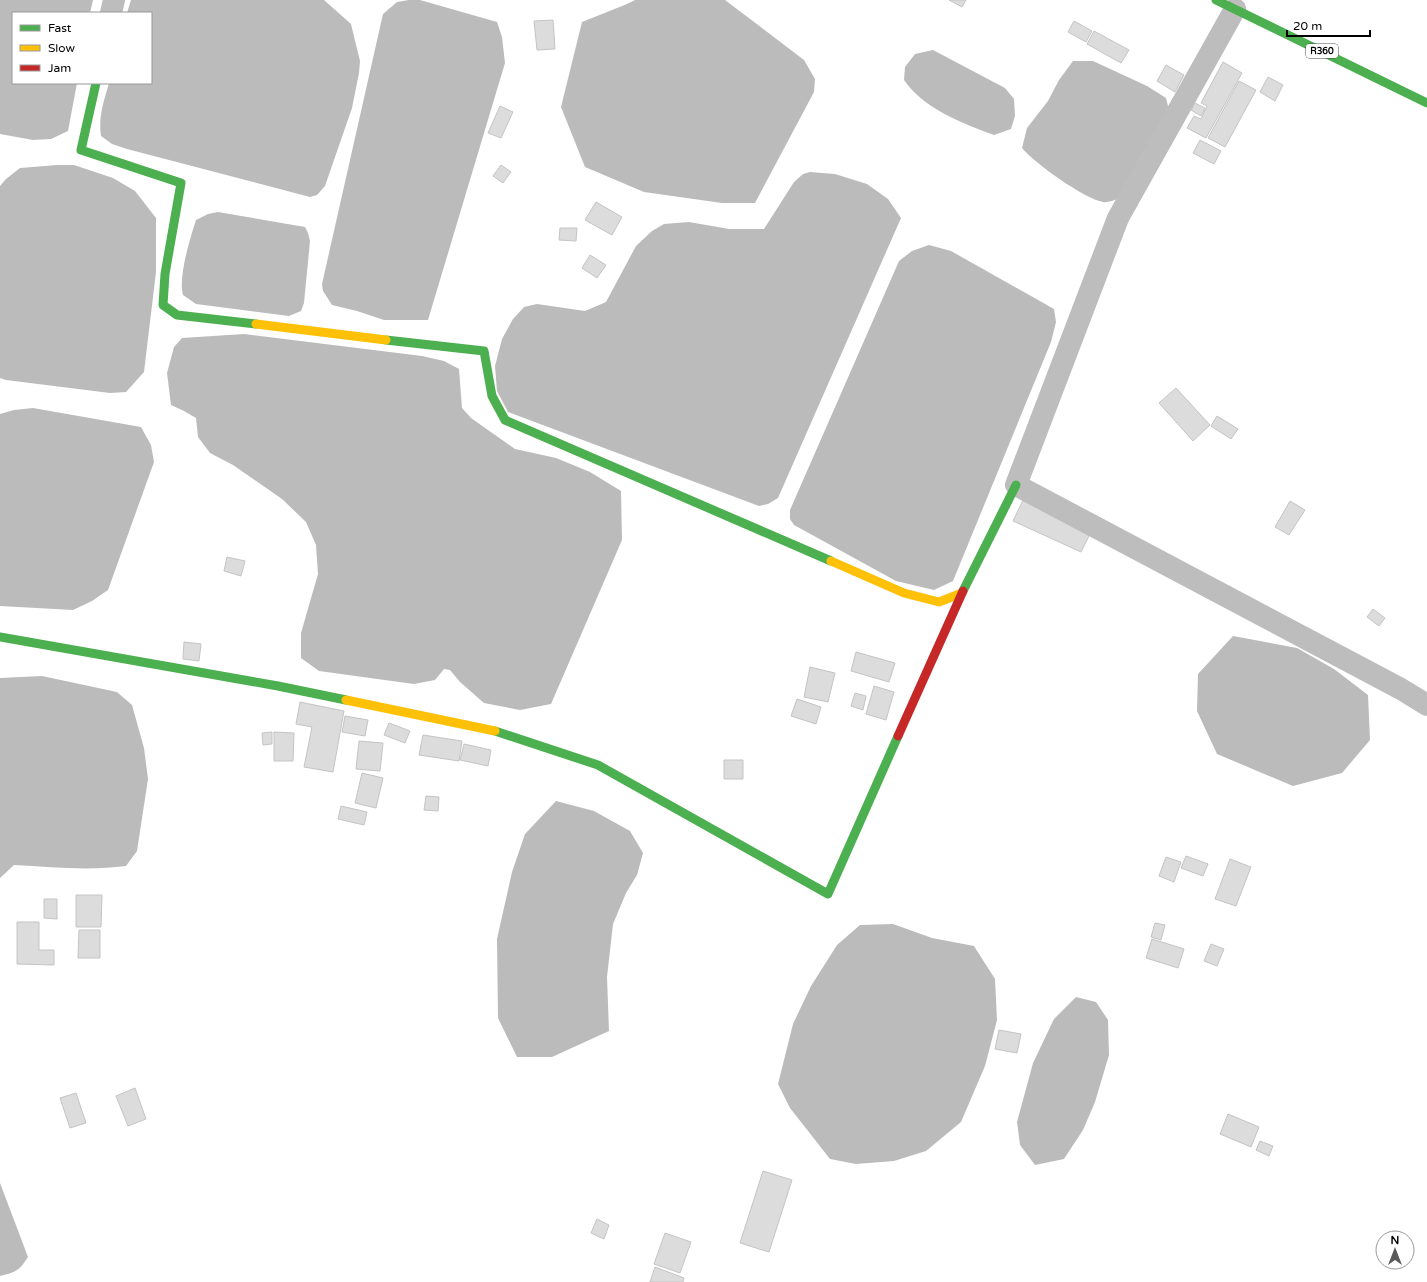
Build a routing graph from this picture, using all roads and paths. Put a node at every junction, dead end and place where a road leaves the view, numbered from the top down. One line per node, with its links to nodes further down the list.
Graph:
1 (114, 0): 3 (street)
2 (1226, 5): 5 (street, R360); 6 (street)
3 (111, 12)
4 (96, 84): 7 (street)
5 (1427, 103)
6 (1016, 485): 7 (street); 9 (street)
7 (962, 593): 8 (street)
8 (0, 637)
9 (1427, 705)

